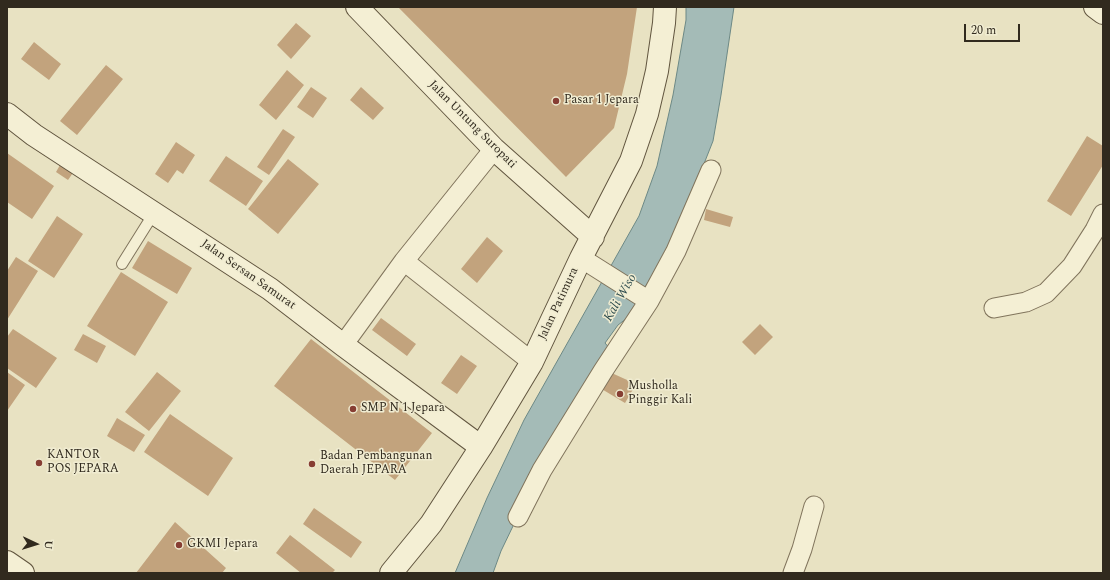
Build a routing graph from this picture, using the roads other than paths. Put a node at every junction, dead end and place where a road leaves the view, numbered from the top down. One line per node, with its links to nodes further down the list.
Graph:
1 (357, 7): 6 (street, Jalan Untung Suropati)
2 (665, 7): 10 (street, Jalan Patimura)
3 (1095, 7): 4 (street)
4 (1103, 13)
5 (7, 114): 8 (street, Jalan Sersan Samurat)
6 (494, 149): 10 (street, Jalan Untung Suropati); 12 (street)
7 (711, 170): 14 (street)
8 (154, 213): 13 (lane); 16 (street, Jalan Sersan Samurat)
9 (1103, 214): 15 (street)
10 (592, 237): 11 (street, Jalan Patimura)
11 (581, 258): 14 (street); 17 (street, Jalan Patimura)
12 (404, 261): 16 (street); 17 (street)
13 (122, 264)
14 (647, 300): 20 (street)
15 (994, 308)
16 (343, 345): 18 (street, Jalan Sersan Samurat)
17 (532, 362): 18 (street, Jalan Patimura)
18 (481, 447): 23 (street, Jalan Patimura)
19 (814, 506): 24 (street)
20 (518, 517)
21 (7, 562): 22 (street)
22 (23, 573)
23 (391, 573)
24 (793, 573)

